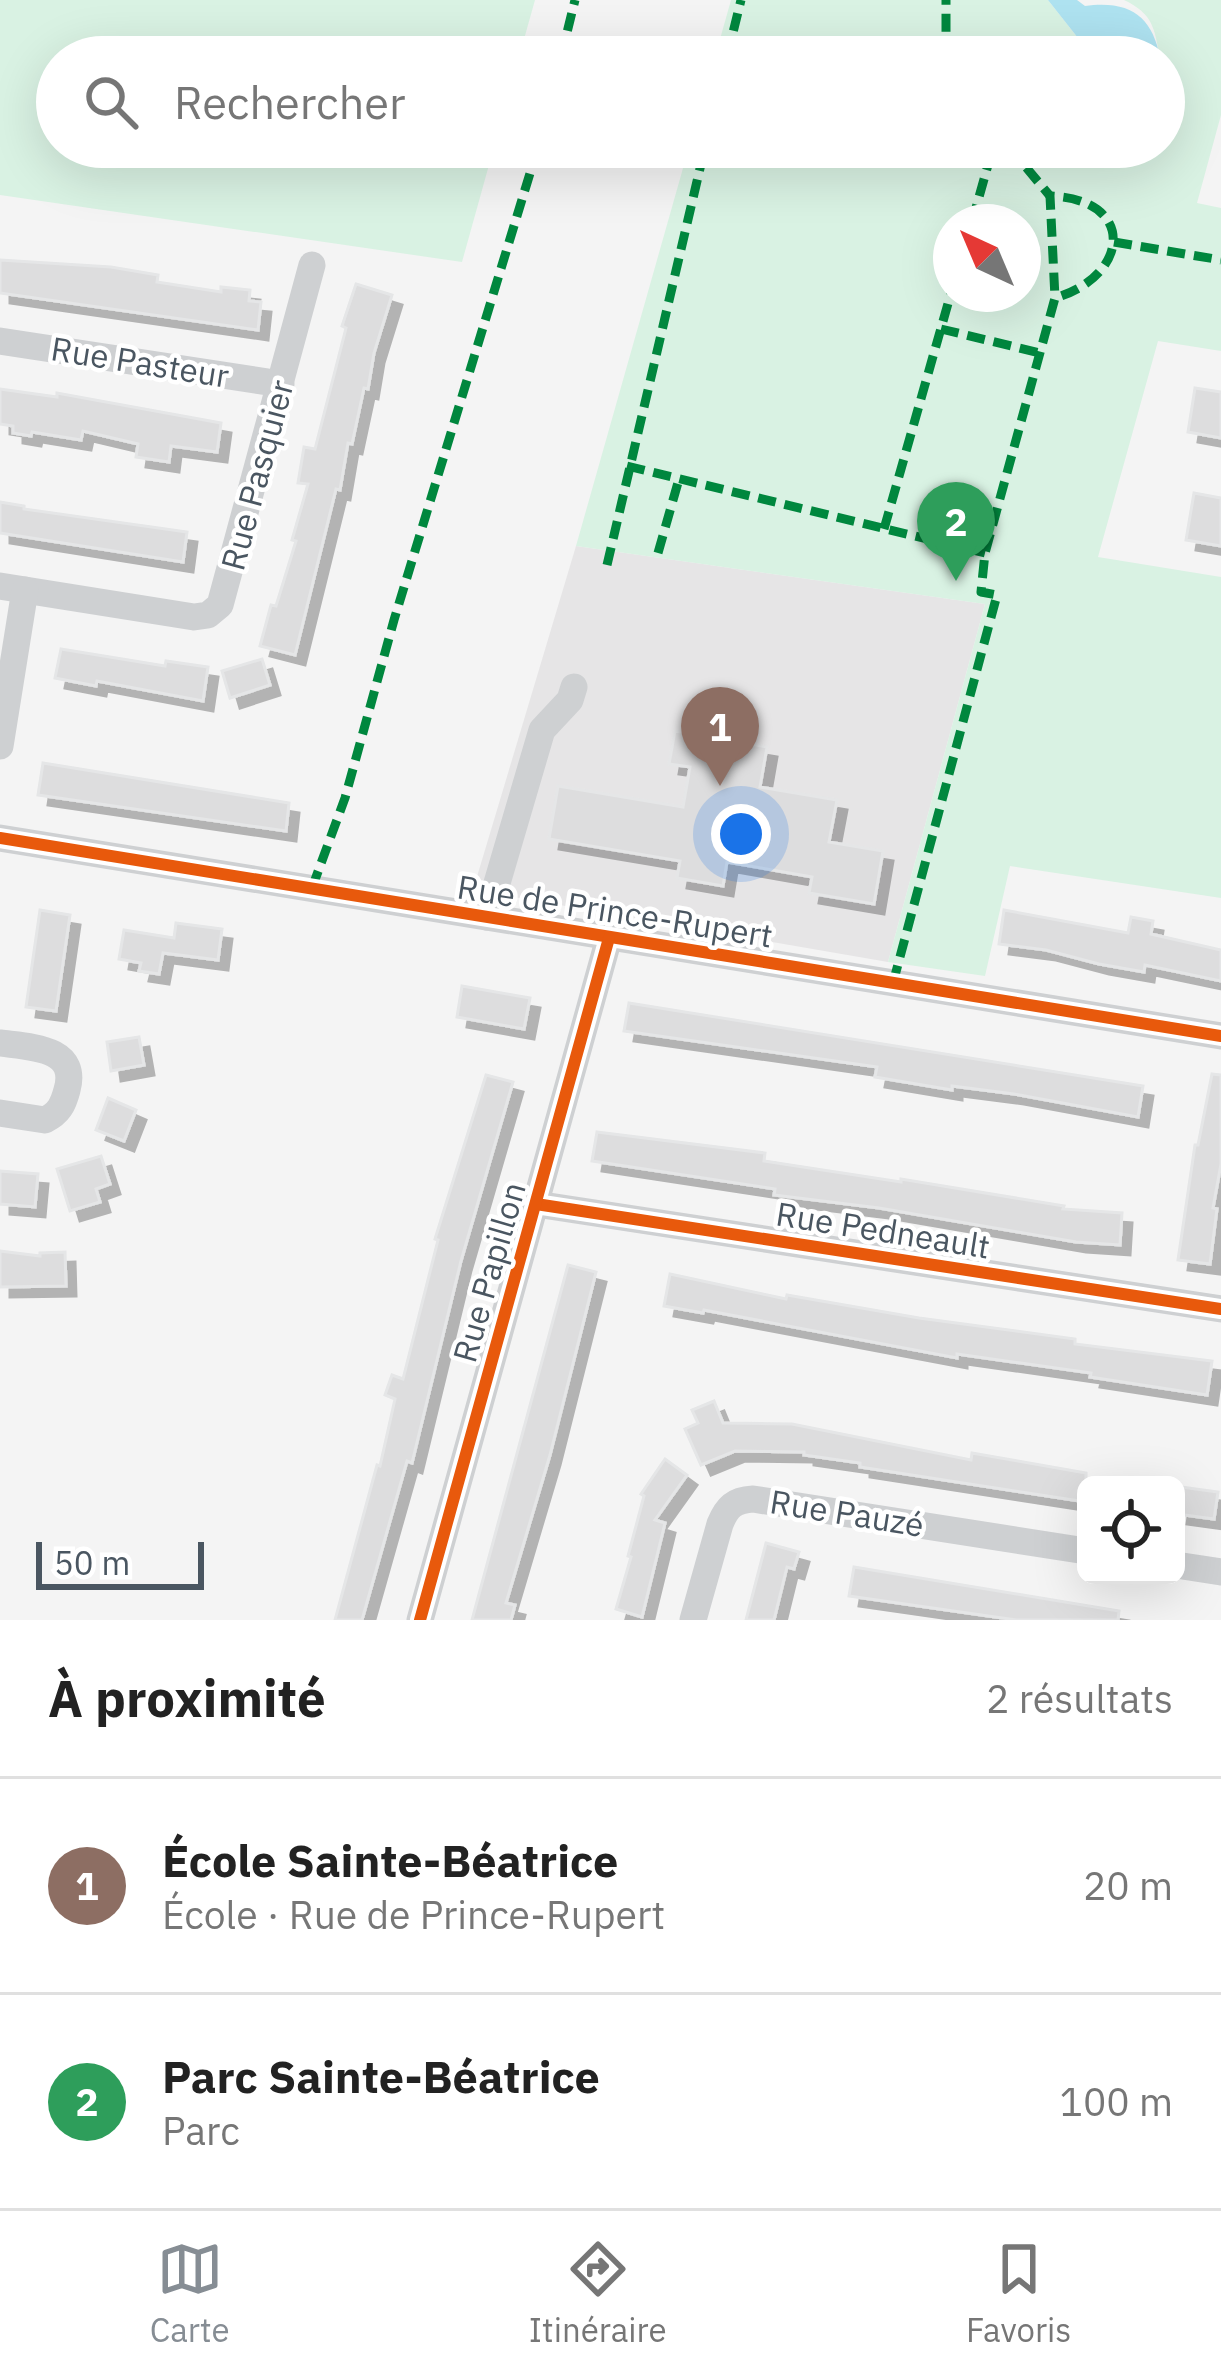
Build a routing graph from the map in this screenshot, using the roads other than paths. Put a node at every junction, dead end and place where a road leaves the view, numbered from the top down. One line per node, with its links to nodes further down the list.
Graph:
1 (312, 265): 3 (street, Rue Pasquier)
2 (0, 341): 3 (street, Rue Pasteur)
3 (281, 384): 4 (street, Rue Pasquier)
4 (13, 588): 6 (street)
5 (574, 687): 8 (street)
6 (0, 746)
7 (0, 838): 8 (street, Rue de Prince-Rupert)
8 (487, 917): 9 (street, Rue de Prince-Rupert)
9 (609, 938): 10 (street, Rue de Prince-Rupert); 13 (street, Rue Papillon)
10 (1221, 1036)
11 (0, 1043): 12 (street)
12 (0, 1113)
13 (536, 1204): 14 (street, Rue Pedneault); 18 (street, Rue Papillon)
14 (1221, 1309)
15 (1077, 1550): 19 (street, Rue Pauzé)
16 (1185, 1566): 17 (street)
17 (1221, 1572)
18 (420, 1620)
19 (693, 1620)

